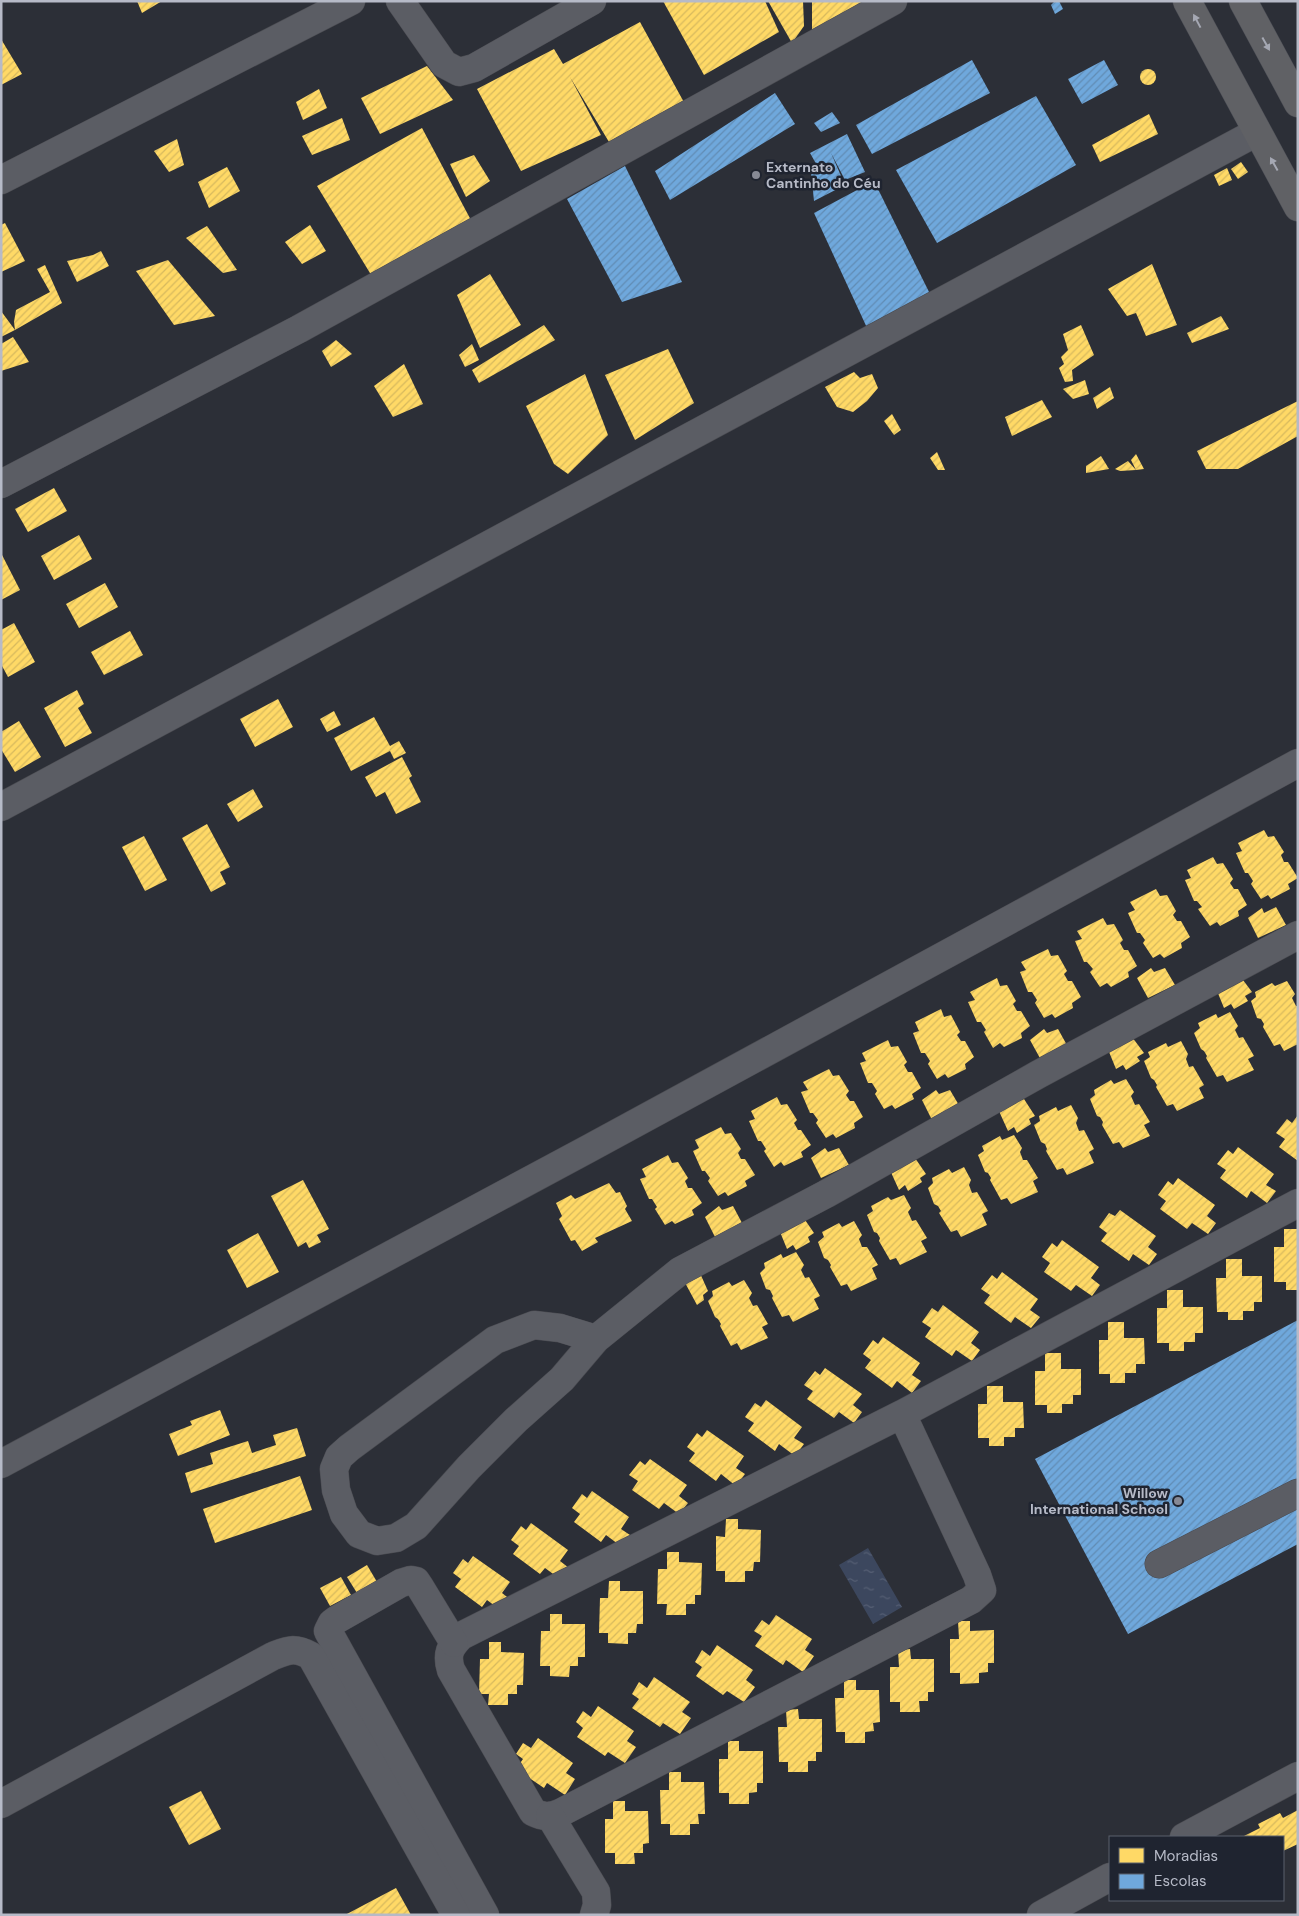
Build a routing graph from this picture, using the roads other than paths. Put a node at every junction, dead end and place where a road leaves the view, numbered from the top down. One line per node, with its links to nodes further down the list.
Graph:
1 (351, 1): 9 (street)
2 (400, 1): 3 (street)
3 (592, 1)
4 (893, 1): 11 (street)
5 (1187, 1): 8 (highway, one-way to 5)
6 (1242, 1): 7 (highway, one-way to 7)
7 (1298, 102)
8 (1257, 132): 10 (highway, one-way to 8); 13 (street)
9 (1, 180)
10 (1298, 207)
11 (1, 484)
12 (1298, 763): 18 (street)
13 (1, 807)
14 (1298, 936): 16 (street)
15 (1298, 1203): 17 (street)
16 (596, 1339): 16 (street)
17 (902, 1414): 21 (street); 24 (street)
18 (1, 1464)
19 (1298, 1493): 20 (street)
20 (1159, 1564)
21 (454, 1643): 24 (street); 28 (street)
22 (1298, 1776): 25 (street)
23 (1, 1804): 27 (street)
24 (550, 1816): 29 (street)
25 (1186, 1836)
26 (1109, 1878): 30 (street)
27 (456, 1915)
28 (485, 1915)
29 (594, 1915)
30 (1041, 1915)

